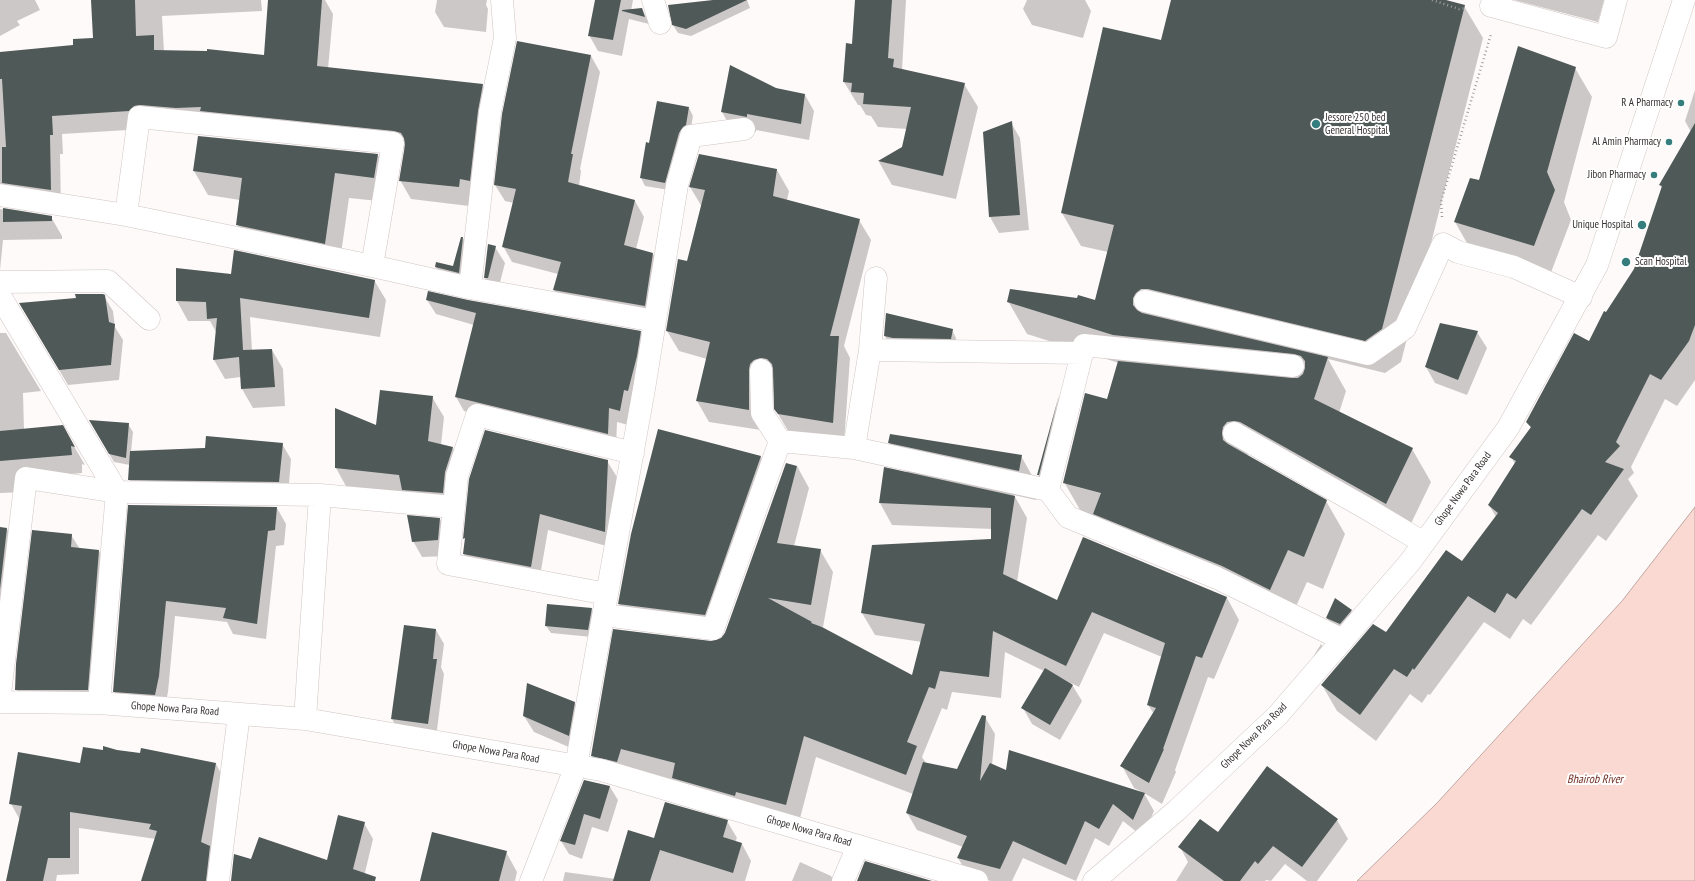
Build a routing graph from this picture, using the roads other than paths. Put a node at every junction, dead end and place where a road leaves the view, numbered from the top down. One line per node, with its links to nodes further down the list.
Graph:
1 (502, 0): 13 (street)
2 (653, 0): 6 (street)
3 (1616, 0): 5 (street)
4 (1684, 0): 15 (street, Ghope Nowa Para Road)
5 (1491, 6)
6 (660, 23)
7 (744, 129): 18 (street)
8 (0, 195): 9 (street)
9 (126, 215): 10 (street); 10 (street)
10 (372, 266): 13 (street)
11 (876, 278): 19 (street)
12 (0, 282): 17 (street)
13 (470, 288): 18 (street)
14 (0, 296): 28 (street)
15 (1581, 297): 16 (street); 31 (street, Ghope Nowa Para Road)
16 (1145, 301)
17 (149, 319)
18 (655, 321): 26 (street)
19 (870, 350): 20 (street); 25 (street)
20 (1082, 353): 21 (street); 27 (street)
21 (1293, 366)
22 (761, 370): 24 (street)
23 (1234, 433): 31 (street)
24 (780, 441): 25 (street); 33 (street)
25 (854, 448): 27 (street)
26 (633, 453): 30 (street); 32 (street)
27 (1048, 490): 34 (street)
28 (117, 492): 29 (street); 35 (street); 37 (street)
29 (320, 495): 30 (street); 39 (street)
30 (454, 507): 32 (street)
31 (1424, 543): 34 (street, Ghope Nowa Para Road)
32 (607, 594): 33 (street)
33 (604, 615): 40 (street)
34 (1343, 640): 47 (street, Ghope Nowa Para Road)
35 (0, 694)
36 (0, 702): 37 (street, Ghope Nowa Para Road)
37 (99, 703): 38 (street, Ghope Nowa Para Road)
38 (238, 714): 39 (street, Ghope Nowa Para Road); 43 (street)
39 (305, 720): 40 (street, Ghope Nowa Para Road)
40 (576, 766): 41 (street, Ghope Nowa Para Road); 44 (street)
41 (858, 846): 42 (street, Ghope Nowa Para Road); 45 (street)
42 (953, 878): 46 (street, Ghope Nowa Para Road)
43 (218, 881)
44 (531, 881)
45 (842, 881)
46 (977, 881)
47 (1094, 881)

